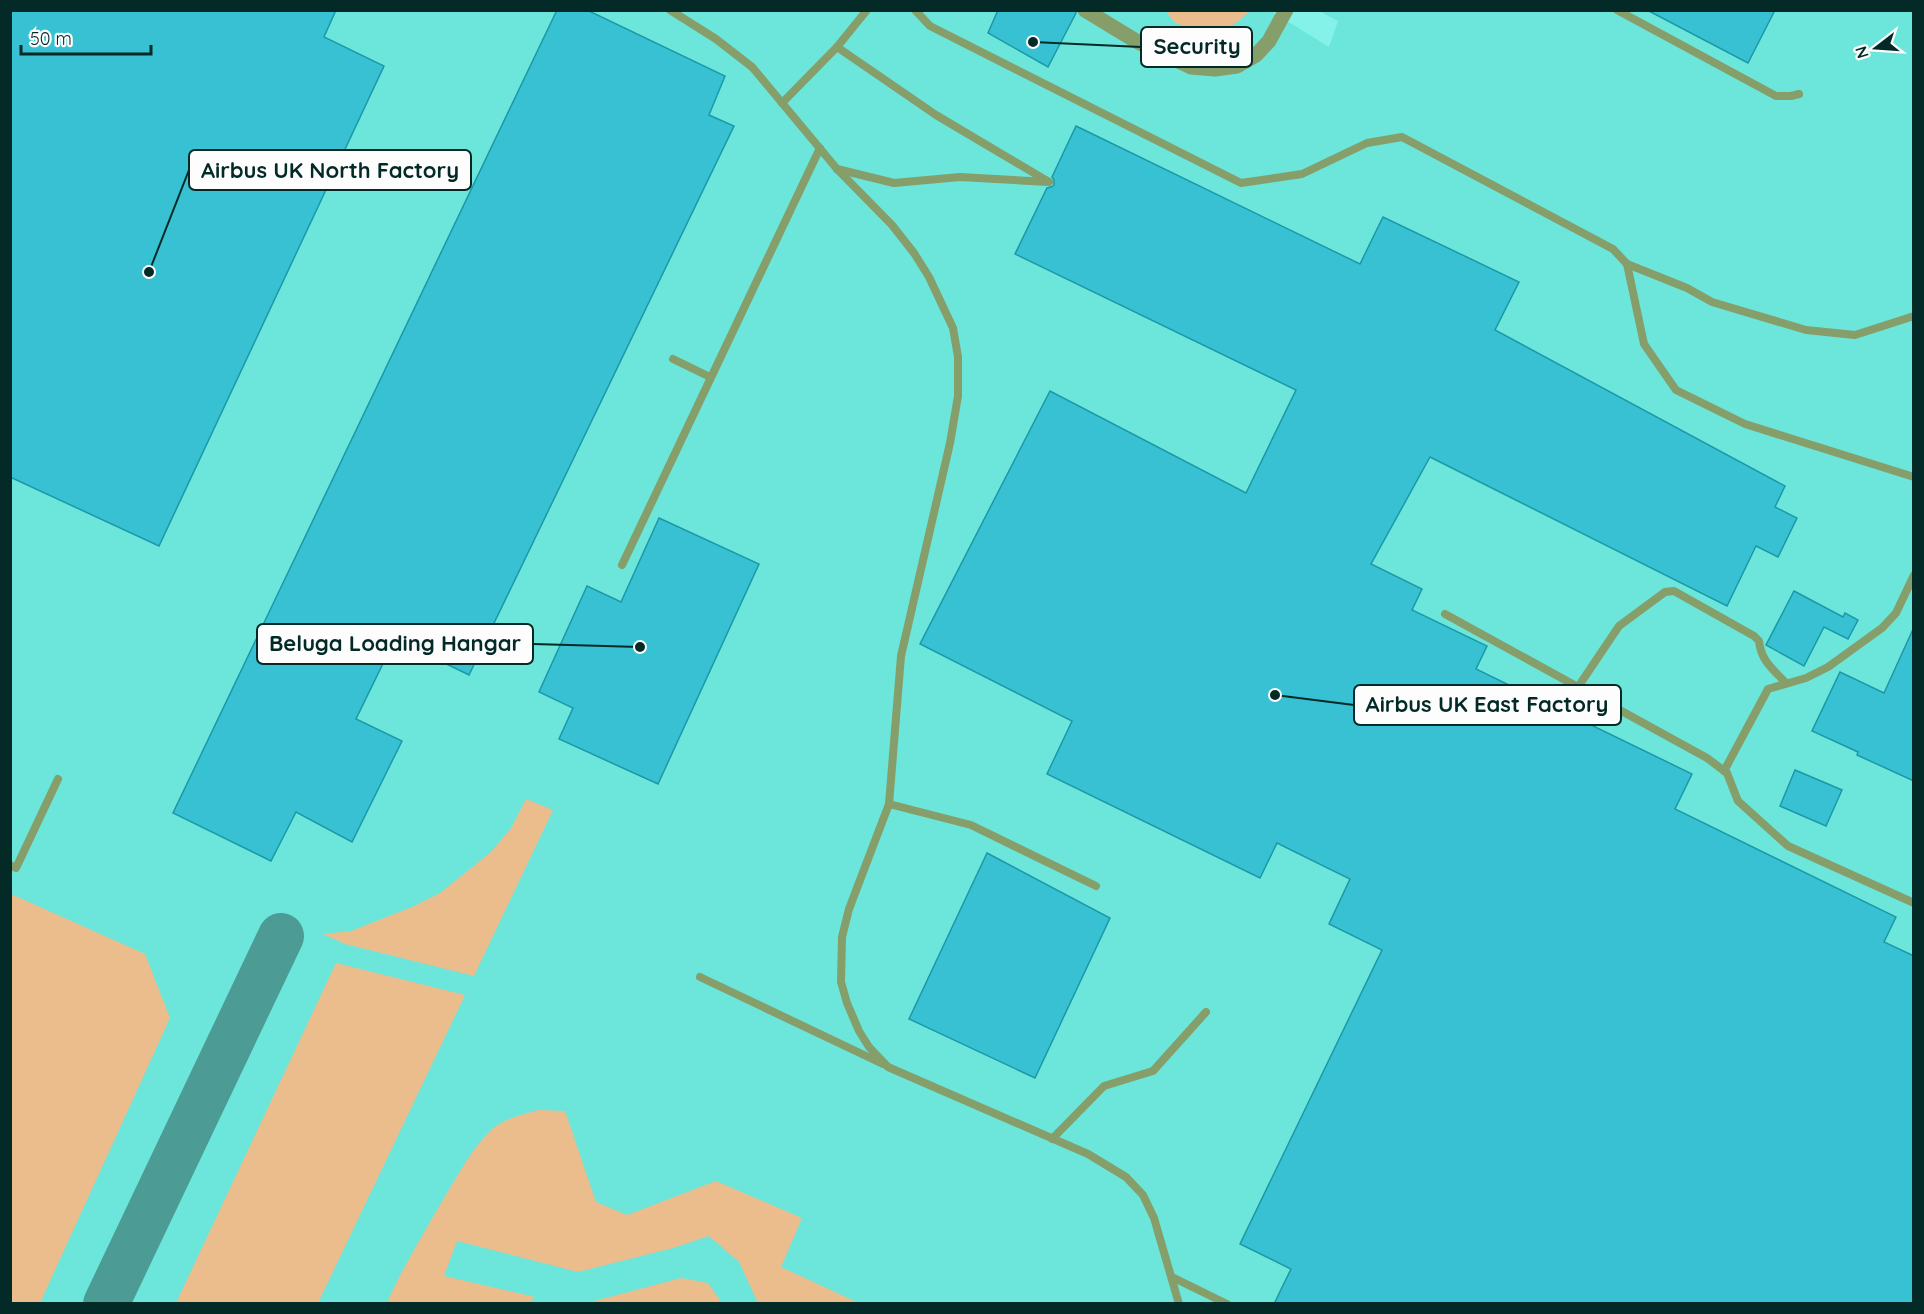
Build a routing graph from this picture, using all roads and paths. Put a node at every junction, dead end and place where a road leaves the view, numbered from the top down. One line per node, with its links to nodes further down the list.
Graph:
1 (670, 10): 9 (lane)
2 (867, 10): 7 (lane)
3 (915, 10): 12 (lane)
4 (1086, 10): 5 (street)
5 (1286, 10)
6 (1617, 10): 8 (lane)
7 (837, 47): 9 (lane); 11 (lane)
8 (1799, 94)
9 (782, 103): 10 (lane)
10 (820, 148): 11 (lane); 15 (lane)
11 (837, 169): 24 (lane)
12 (1627, 264): 13 (lane); 16 (lane)
13 (1914, 316)
14 (674, 360): 15 (lane)
15 (710, 377): 17 (lane)
16 (1914, 477)
17 (622, 565)
18 (1914, 575): 20 (lane)
19 (1444, 614): 21 (lane)
20 (1786, 683): 21 (lane); 22 (lane)
21 (1578, 687): 22 (lane)
22 (1724, 771): 27 (lane)
23 (58, 778): 25 (lane)
24 (889, 804): 26 (lane); 30 (lane)
25 (10, 865)
26 (1096, 886)
27 (1914, 903)
28 (700, 977): 30 (lane)
29 (1206, 1012): 31 (lane)
30 (888, 1067): 31 (lane)
31 (1052, 1139): 32 (lane)
32 (1172, 1277): 33 (lane); 34 (lane)
33 (1179, 1304)
34 (1227, 1304)

